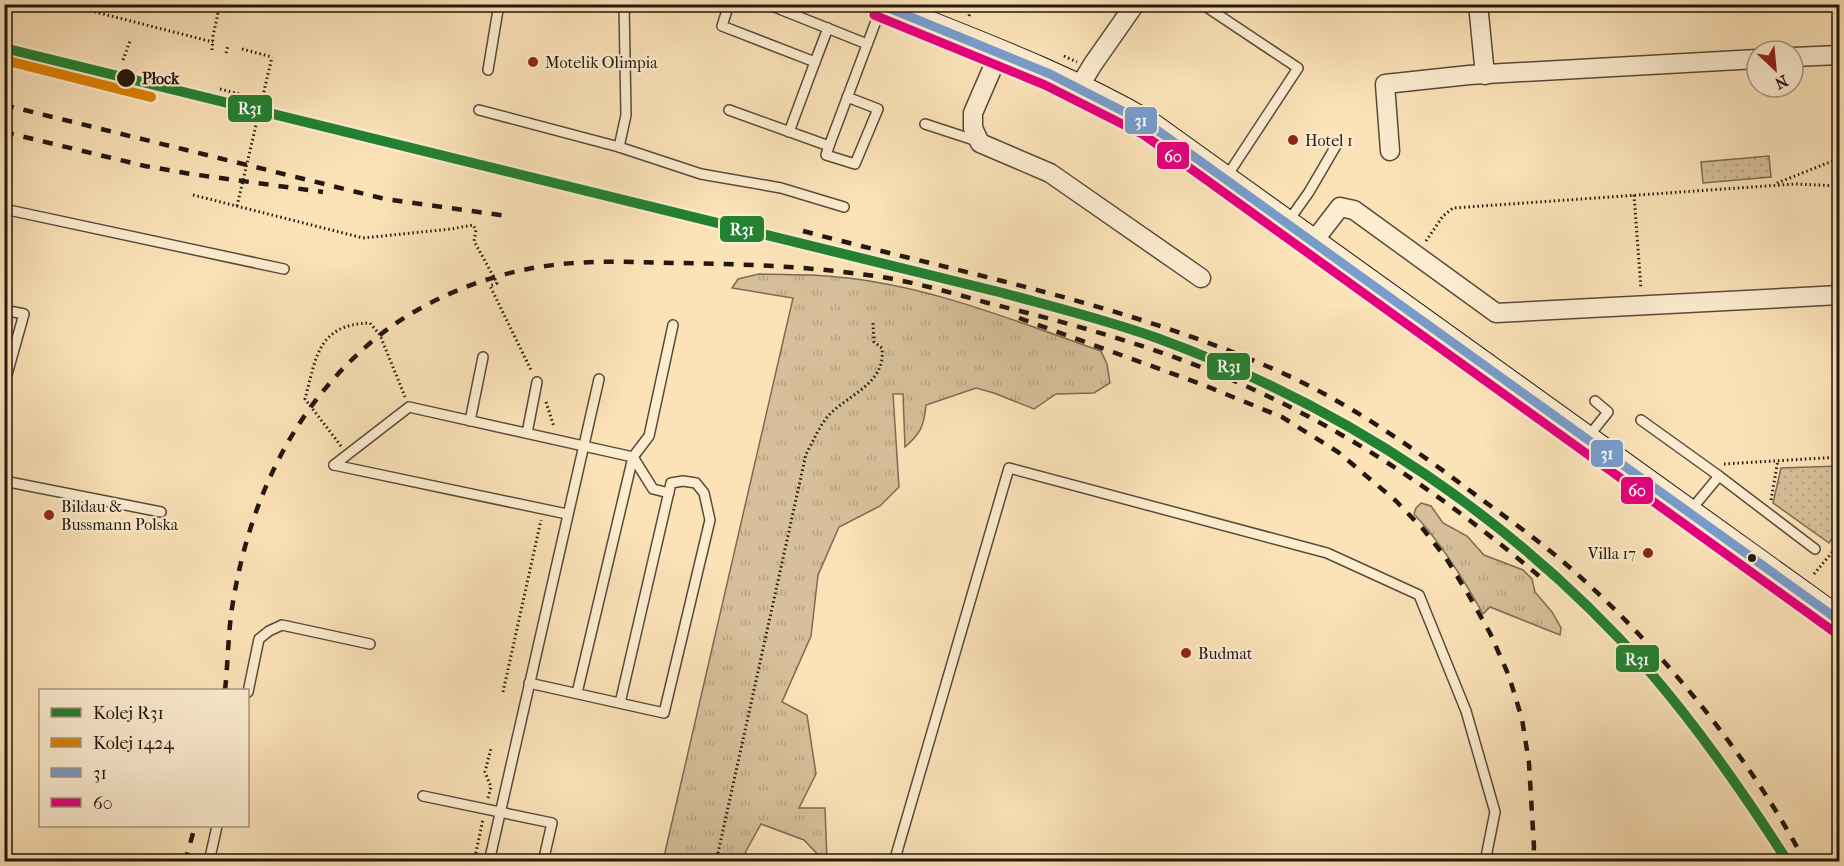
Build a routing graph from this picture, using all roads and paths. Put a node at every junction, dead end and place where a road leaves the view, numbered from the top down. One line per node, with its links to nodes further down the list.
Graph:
1 (64, 4): 15 (path)
2 (220, 4): 15 (path)
3 (500, 4): 27 (lane)
4 (624, 4): 40 (lane)
5 (729, 4): 26 (lane)
6 (767, 4): 13 (lane)
7 (973, 4): 12 (path)
8 (1135, 4): 29 (street)
9 (1202, 4): 43 (lane)
10 (1478, 4): 28 (street)
11 (880, 5): 16 (lane); 21 (street)
12 (969, 16)
13 (828, 28): 16 (lane); 26 (lane)
14 (129, 40): 24 (path)
15 (213, 42): 19 (path)
16 (867, 44): 31 (lane)
17 (228, 46): 20 (path)
18 (242, 49): 32 (path, bridge)
19 (213, 50)
20 (226, 53)
21 (999, 53): 29 (street); 37 (street)
22 (1839, 55): 23 (street)
23 (1805, 56)
24 (123, 60)
25 (1745, 60): 28 (street)
26 (815, 62): 36 (lane)
27 (488, 70)
28 (1485, 75): 41 (street)
29 (1079, 87): 43 (street)
30 (220, 89): 32 (path)
31 (847, 97): 39 (lane); 39 (lane)
32 (262, 100): 48 (path, bridge)
33 (479, 110): 40 (lane)
34 (729, 110): 36 (lane)
35 (925, 124): 37 (lane)
36 (789, 132): 39 (lane)
37 (980, 142): 55 (street)
38 (1337, 144): 51 (lane)
39 (829, 146)
40 (619, 147): 49 (lane)
41 (1390, 151)
42 (1839, 158): 44 (path)
43 (1225, 178): 51 (street)
44 (1774, 185): 45 (path); 47 (path)
45 (1839, 186)
46 (193, 195): 48 (path)
47 (1634, 195): 53 (path); 56 (path)
48 (237, 206): 63 (path)
49 (844, 207)
50 (4, 209): 54 (lane)
51 (1287, 223): 52 (street)
52 (1313, 242): 53 (street); 70 (street)
53 (1417, 255): 57 (street)
54 (284, 269)
55 (1202, 278)
56 (1641, 294)
57 (1839, 295)
58 (4, 310): 64 (lane)
59 (873, 323): 103 (path)
60 (673, 325): 74 (lane)
61 (483, 357): 68 (lane)
62 (599, 379): 72 (lane)
63 (537, 382): 69 (lane); 71 (path)
64 (4, 385)
65 (1595, 402): 70 (lane)
66 (409, 407): 68 (lane); 73 (lane); 73 (path)
67 (1641, 420): 78 (lane)
68 (470, 421): 69 (lane)
69 (527, 433): 71 (lane)
70 (1586, 439): 85 (street)
71 (559, 441): 72 (lane)
72 (583, 446): 74 (lane); 86 (lane)
73 (348, 454): 83 (lane)
74 (633, 457): 81 (lane); 95 (lane)
75 (1838, 457): 76 (path); 77 (path)
76 (1778, 460): 78 (path); 82 (path)
77 (1838, 468)
78 (1709, 469): 79 (lane)
79 (1719, 476): 85 (lane); 88 (lane)
80 (4, 481): 84 (lane)
81 (669, 493): 96 (lane); 96 (lane)
82 (1770, 505)
83 (543, 509): 86 (lane); 94 (path)
84 (161, 512)
85 (1688, 513): 90 (street)
86 (567, 514): 92 (lane)
87 (1839, 543): 89 (path)
88 (1815, 549)
89 (1815, 574)
90 (1839, 621)
91 (370, 644): 93 (lane)
92 (529, 683): 95 (lane); 98 (lane)
93 (249, 689)
94 (503, 692)
95 (577, 693): 96 (lane)
96 (620, 703)
97 (423, 796): 98 (lane)
98 (500, 811): 101 (lane); 102 (lane)
99 (218, 827): 100 (lane)
100 (209, 861)
101 (489, 861)
102 (543, 861)
103 (716, 861)
104 (894, 861): 105 (lane)
105 (1485, 861)

